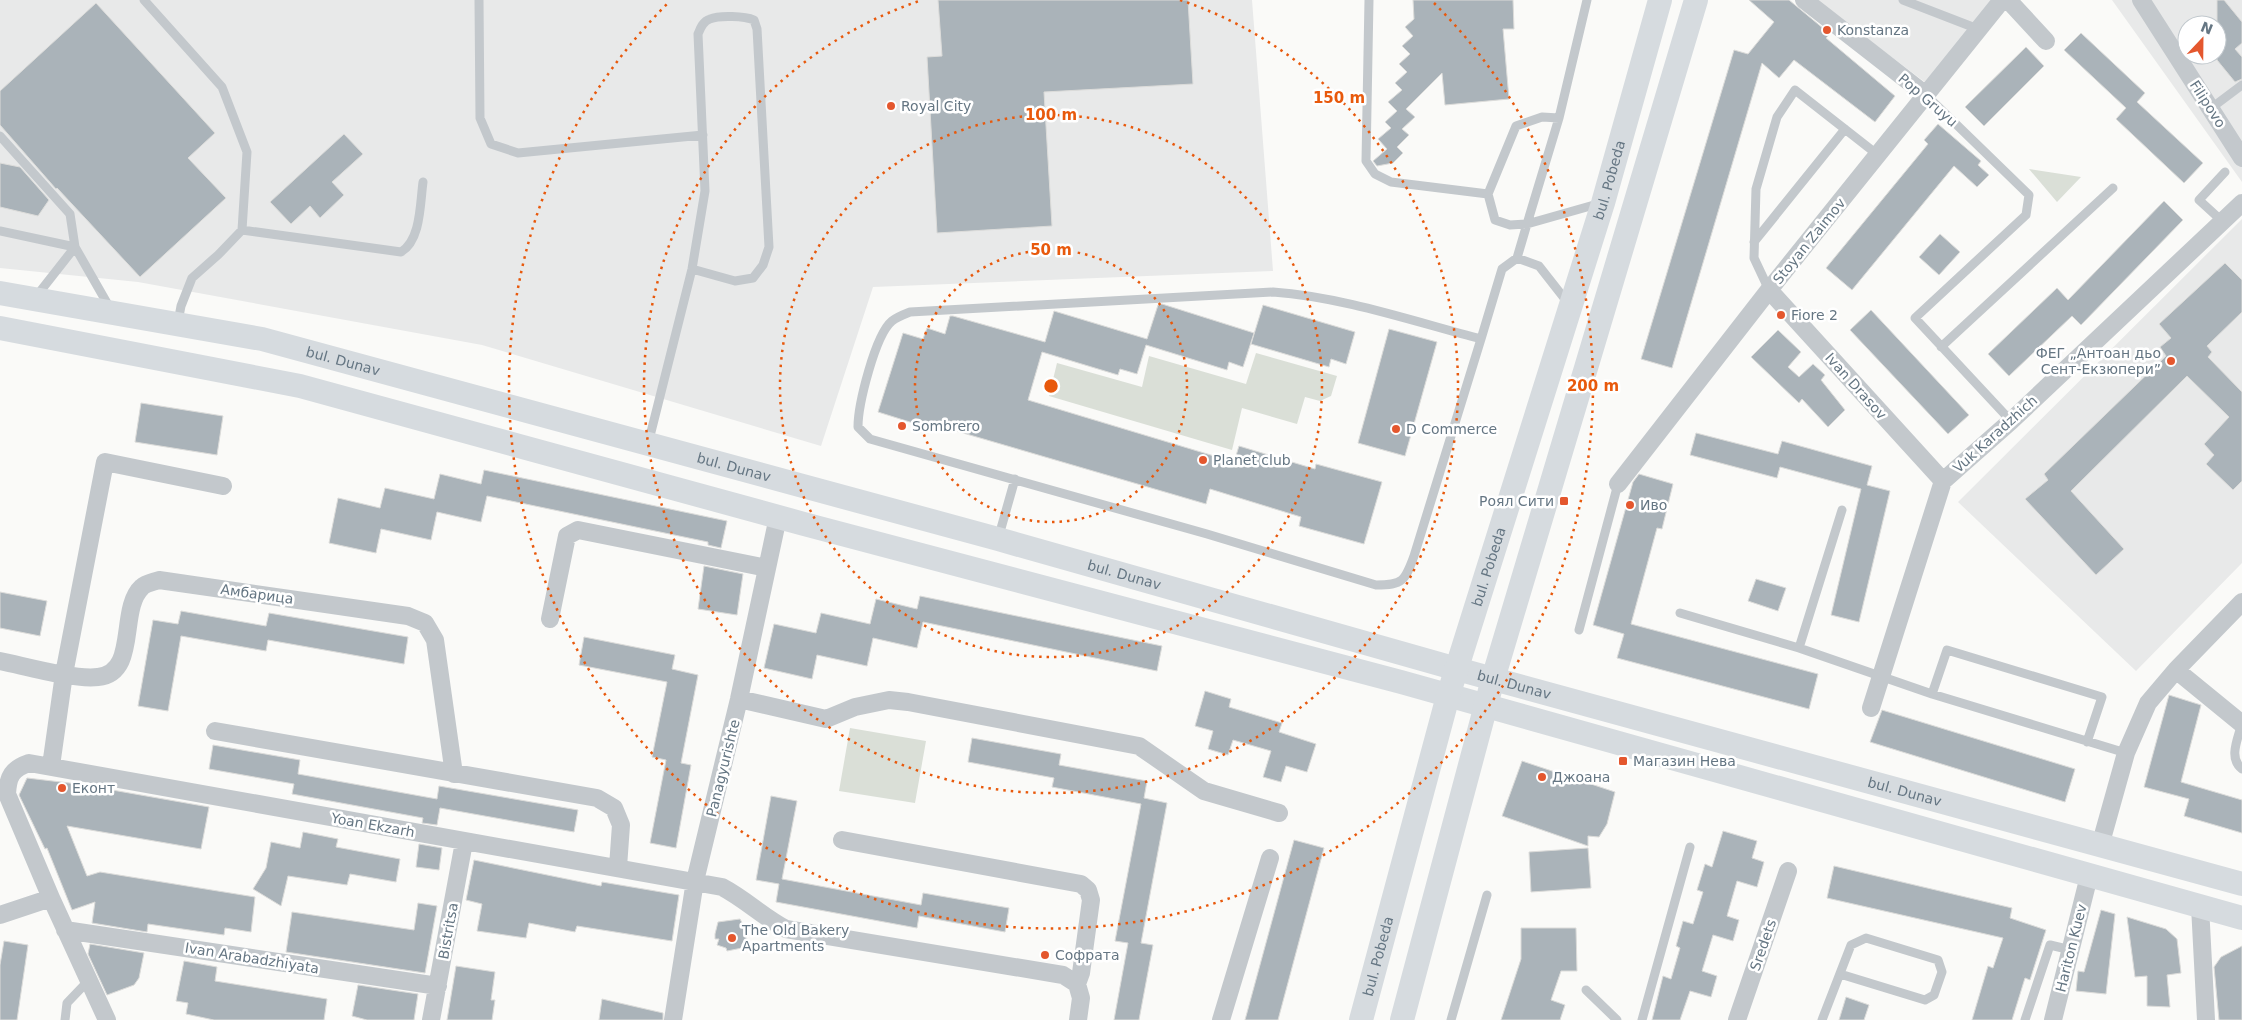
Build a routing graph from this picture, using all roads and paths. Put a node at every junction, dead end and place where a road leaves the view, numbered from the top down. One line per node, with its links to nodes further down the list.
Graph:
1 (144, 0): 31 (lane)
2 (479, 0): 19 (lane)
3 (1369, 0): 26 (lane)
4 (1587, 0): 17 (lane)
5 (1660, 0): 27 (main road, bul. Pobeda)
6 (1696, 0): 66 (main road)
7 (1804, 0): 15 (street, Pop Gruyu)
8 (1903, 0): 12 (lane)
9 (2002, 0): 12 (street, Stoyan Zaimov)
10 (2008, 0): 13 (street)
11 (2141, 0): 16 (street, Filipovo)
12 (1978, 29): 15 (street, Stoyan Zaimov)
13 (2046, 41)
14 (2242, 85): 16 (lane)
15 (1926, 95): 21 (street, Stoyan Zaimov); 45 (lane, Pop Gruyu)
16 (2210, 109): 22 (street, Filipovo)
17 (1559, 118): 26 (lane); 30 (lane)
18 (1845, 129): 21 (lane); 33 (lane); 33 (lane)
19 (703, 135): 36 (lane); 36 (lane)
20 (0, 136): 34 (lane)
21 (1878, 155): 37 (street, Stoyan Zaimov)
22 (2242, 158)
23 (2225, 172): 29 (lane)
24 (424, 182): 31 (lane)
25 (2113, 188): 45 (lane)
26 (1488, 194): 30 (lane)
27 (1603, 203): 30 (lane); 40 (main road, bul. Pobeda)
28 (2242, 203): 29 (street, Vuk Karadzhich)
29 (2222, 221): 46 (street, Vuk Karadzhich)
30 (1527, 224): 35 (lane)
31 (242, 230): 42 (lane)
32 (0, 232): 34 (lane)
33 (1754, 242): 37 (lane)
34 (75, 247): 39 (lane); 41 (lane)
35 (1517, 258): 40 (lane); 44 (lane)
36 (692, 269): 47 (lane)
37 (1769, 290): 49 (street, Ivan Drasov); 50 (street, Stoyan Zaimov)
38 (0, 293): 39 (main road, bul. Dunav)
39 (34, 299): 41 (main road, bul. Dunav)
40 (1570, 305): 62 (main road, bul. Pobeda)
41 (112, 312): 42 (main road, bul. Dunav)
42 (177, 325): 47 (main road, bul. Dunav)
43 (0, 328): 53 (main road, bul. Dunav)
44 (1481, 339): 48 (lane); 48 (lane)
45 (1942, 347): 46 (lane)
46 (2011, 421): 49 (street, Vuk Karadzhich)
47 (648, 445): 54 (main road, bul. Dunav)
48 (1015, 479): 54 (lane)
49 (1943, 481): 65 (street, Vuk Karadzhich)
50 (1618, 484): 59 (lane)
51 (223, 486): 64 (street)
52 (1842, 510): 60 (lane)
53 (778, 516): 55 (street, Panagyurishte); 68 (main road, bul. Dunav)
54 (998, 539): 62 (main road, bul. Dunav)
55 (767, 568): 58 (street); 69 (street, Panagyurishte)
56 (2242, 602): 63 (street)
57 (1680, 613): 60 (lane)
58 (550, 618)
59 (1579, 630)
60 (1799, 648): 65 (lane)
61 (0, 661): 64 (street, Амбарица)
62 (1457, 669): 66 (main road, bul. Dunav); 68 (main road, bul. Pobeda)
63 (2176, 670): 72 (street); 75 (street)
64 (64, 674): 76 (street); 78 (street, Амбарица)
65 (1881, 676): 67 (lane); 71 (street, Vuk Karadzhich)
66 (1493, 679): 70 (main road); 83 (main road, bul. Dunav)
67 (1932, 694): 74 (lane); 74 (lane)
68 (1448, 696): 70 (main road, bul. Dunav); 109 (main road, bul. Pobeda)
69 (739, 699): 80 (street); 89 (street, Panagyurishte)
70 (1486, 706): 88 (main road, bul. Dunav); 110 (main road)
71 (1872, 708)
72 (2242, 724): 77 (lane)
73 (215, 731): 78 (street)
74 (2087, 742): 75 (lane)
75 (2126, 754): 83 (street)
76 (51, 766): 79 (street, Yoan Ekzarh); 82 (street, Yoan Ekzarh)
77 (2242, 769)
78 (454, 774): 86 (street)
79 (4, 793): 92 (street)
80 (1279, 813)
81 (842, 840): 100 (street)
82 (464, 842): 86 (street, Yoan Ekzarh); 101 (street, Bistritsa)
83 (2100, 846): 90 (main road, bul. Dunav)
84 (1690, 847): 113 (lane)
85 (1270, 858): 108 (street)
86 (618, 867): 89 (street, Yoan Ekzarh)
87 (1788, 871): 114 (street, Sredets)
88 (2089, 876): 93 (main road, bul. Dunav); 97 (street, Hariton Kuev)
89 (695, 881): 100 (street, Yoan Ekzarh); 106 (street, Panagyurishte)
90 (2242, 884)
91 (1487, 894): 111 (lane)
92 (51, 898): 94 (street); 96 (street)
93 (2200, 906): 95 (main road, bul. Dunav); 118 (street)
94 (0, 915)
95 (2242, 918)
96 (66, 930): 99 (street); 101 (street, Ivan Arabadzhiyata)
97 (2070, 950): 116 (lane); 117 (street, Hariton Kuev)
98 (1840, 974): 98 (lane); 115 (lane)
99 (89, 980): 103 (lane); 104 (street)
100 (1077, 984): 107 (street)
101 (438, 986): 105 (street, Bistritsa)
102 (1586, 990): 112 (lane)
103 (65, 1020)
104 (106, 1020)
105 (431, 1020)
106 (673, 1020)
107 (1078, 1020)
108 (1221, 1020)
109 (1362, 1020)
110 (1402, 1020)
111 (1450, 1020)
112 (1617, 1020)
113 (1642, 1020)
114 (1737, 1020)
115 (1822, 1020)
116 (2025, 1020)
117 (2053, 1020)
118 (2206, 1020)

